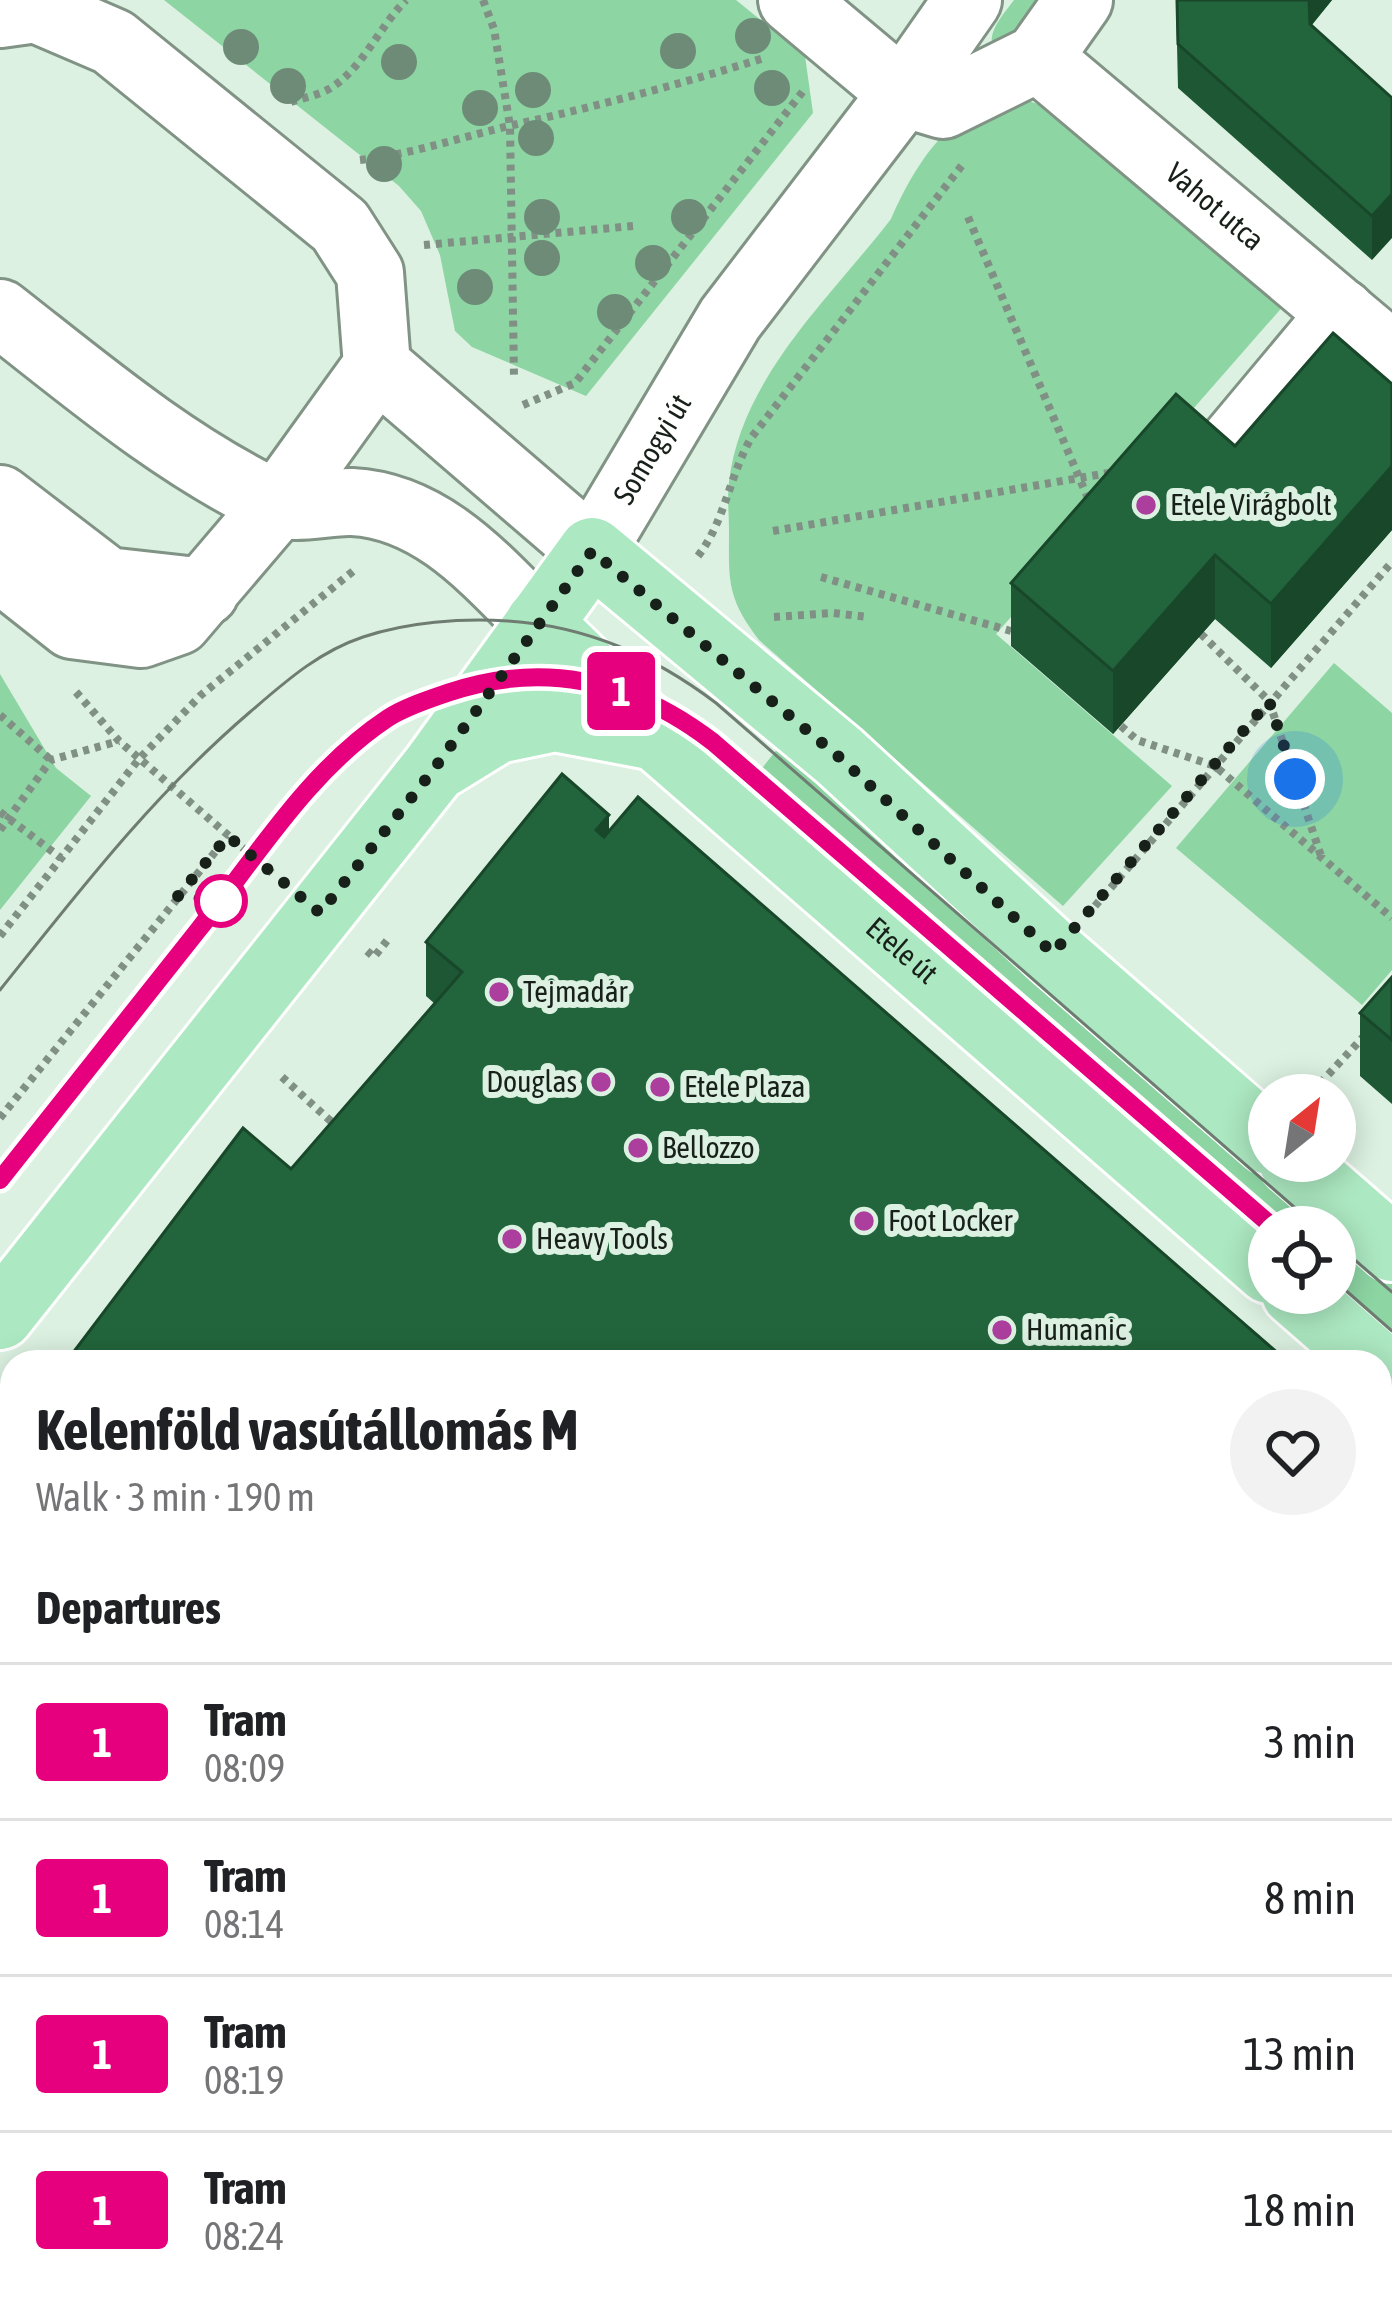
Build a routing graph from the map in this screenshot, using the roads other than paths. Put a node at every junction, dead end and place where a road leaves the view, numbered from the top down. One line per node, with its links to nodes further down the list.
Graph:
1 (792, 0): 6 (street)
2 (968, 0): 6 (street, Somogyi út)
3 (1079, 0): 5 (street)
4 (0, 14): 10 (street)
5 (1038, 58): 6 (street); 8 (street, Vahot utca)
6 (903, 93): 14 (street, Somogyi út)
7 (0, 313): 13 (street)
8 (1342, 314): 9 (street, Vahot utca); 11 (street)
9 (1392, 356)
10 (377, 366): 13 (street); 14 (street)
11 (1220, 459)
12 (0, 499): 16 (street)
13 (277, 505): 16 (street); 17 (street)
14 (592, 551): 17 (main road, Somogyi út); 20 (main road)
15 (0, 568): 16 (street)
16 (205, 592)
17 (539, 623): 18 (main road, Etele út); 19 (main road, Somogyi út)
18 (656, 737): 19 (main road); 23 (main road, Etele út)
19 (434, 769): 25 (main road, Somogyi út)
20 (1248, 1123)
21 (1316, 1182): 22 (main road)
22 (1392, 1248)
23 (1248, 1252)
24 (1319, 1314): 26 (main road)
25 (0, 1316)
26 (1360, 1350)

